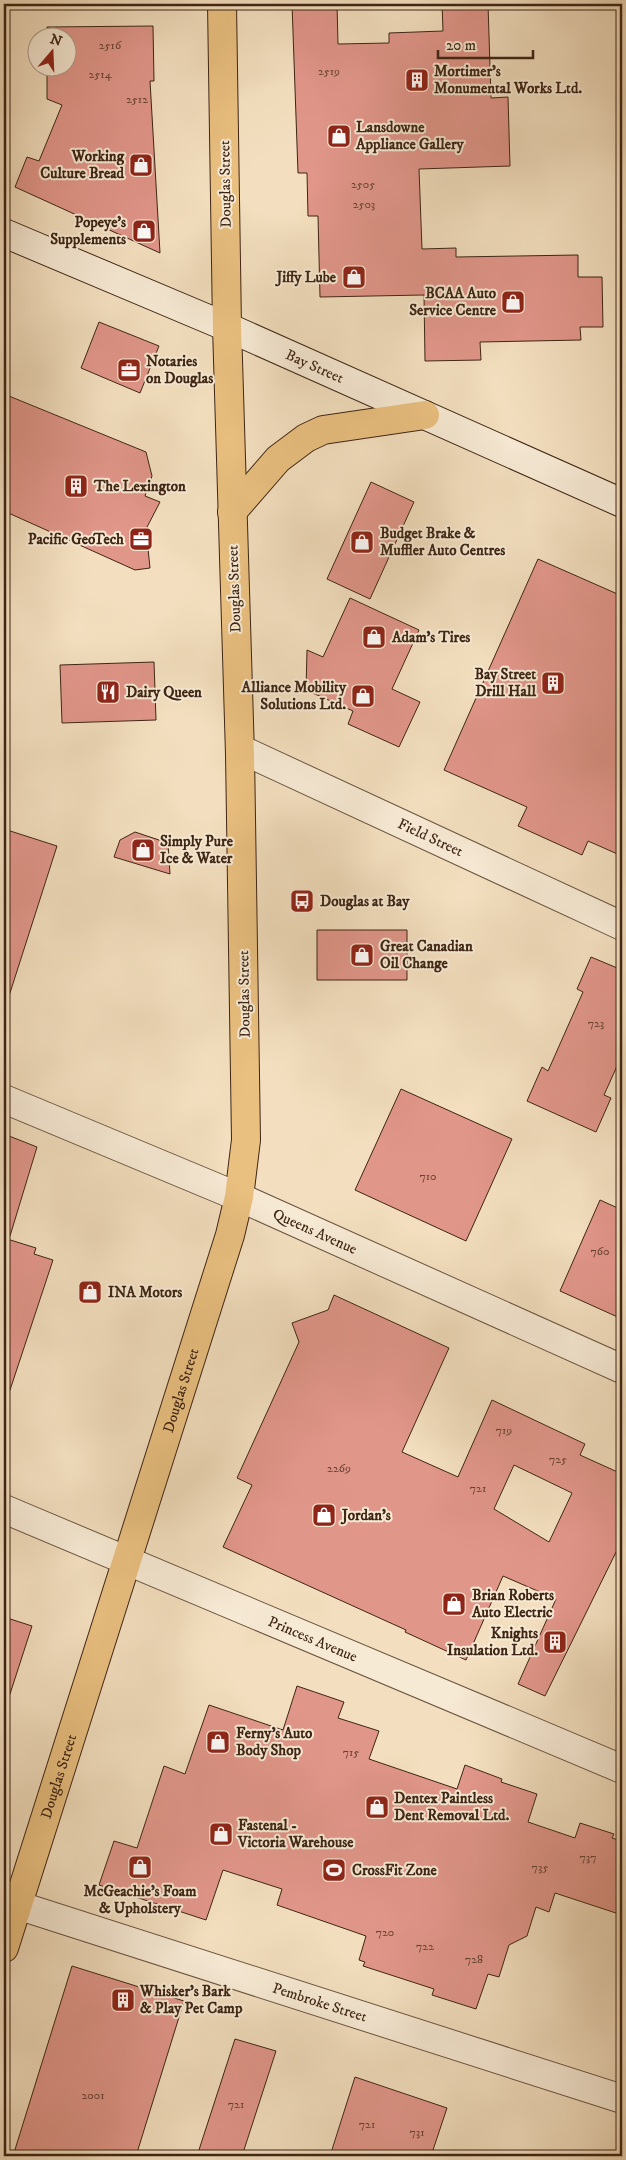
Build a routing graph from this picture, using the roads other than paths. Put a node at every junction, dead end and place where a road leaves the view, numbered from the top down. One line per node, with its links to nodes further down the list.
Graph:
1 (222, 4): 3 (main road, Douglas Street)
2 (4, 233): 3 (street, Bay Street)
3 (227, 328): 4 (street, Bay Street); 6 (main road, Douglas Street)
4 (425, 415): 5 (street, Bay Street); 6 (main road)
5 (622, 503)
6 (232, 512): 7 (main road, Douglas Street)
7 (240, 749): 8 (street, Field Street); 10 (main road, Douglas Street)
8 (622, 926)
9 (4, 1099): 10 (street, Queens Avenue)
10 (239, 1197): 11 (street, Queens Avenue); 13 (main road, Douglas Street)
11 (622, 1369)
12 (4, 1509): 13 (street, Princess Avenue)
13 (128, 1561): 14 (street, Princess Avenue); 15 (main road, Douglas Street)
14 (622, 1769)
15 (17, 1905): 16 (main road, Douglas Street); 17 (street, Pembroke Street)
16 (4, 1948)
17 (622, 2100)

